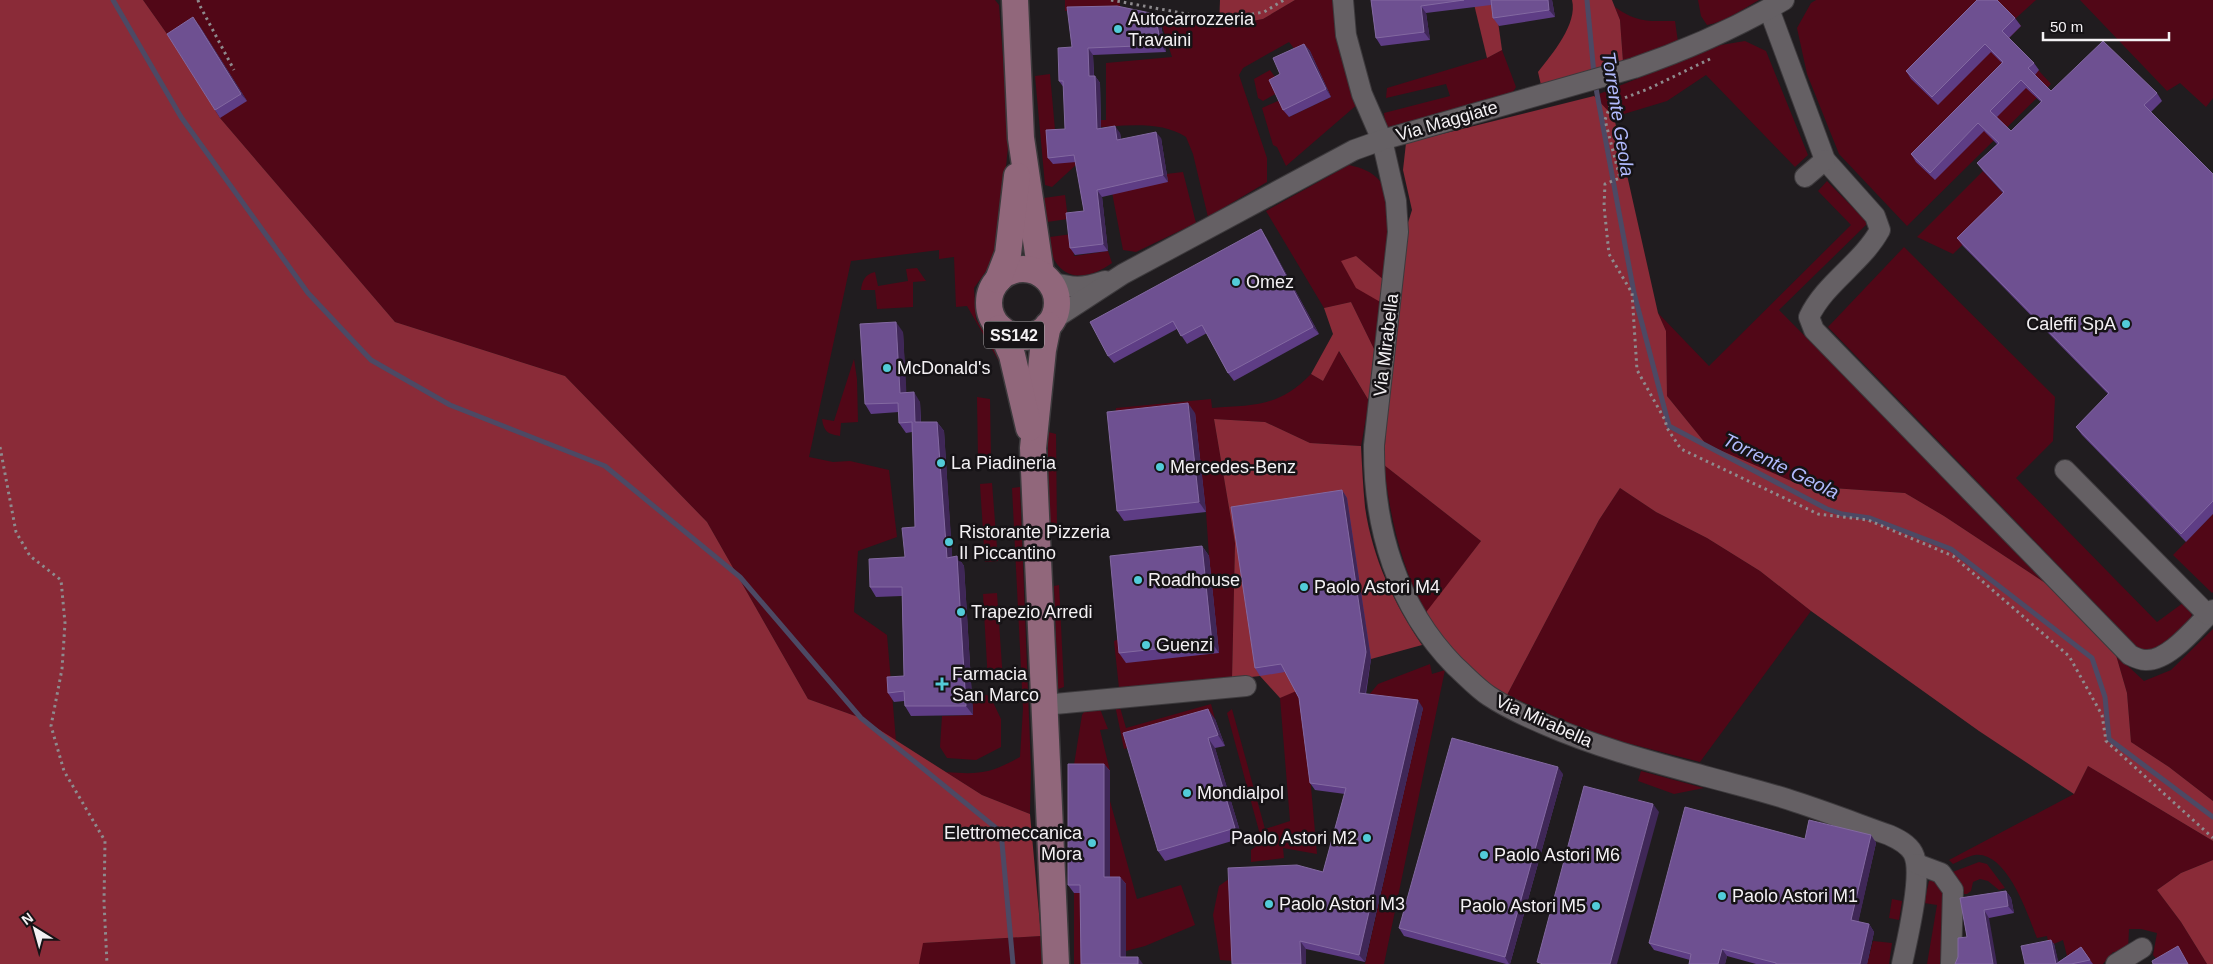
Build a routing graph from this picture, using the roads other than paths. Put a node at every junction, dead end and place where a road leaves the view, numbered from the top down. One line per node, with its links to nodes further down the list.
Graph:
1 (1015, 0): 4 (main road, SS142)
2 (1343, 0): 5 (street, Via Mirabella)
3 (1776, 4): 5 (street, Via Maggiate); 6 (street)
4 (1021, 138): 9 (main road, SS142); 10 (main road, SS142)
5 (1382, 140): 8 (street, Via Maggiate); 18 (street, Via Mirabella)
6 (1825, 160): 7 (street); 15 (street)
7 (1805, 177)
8 (1123, 274): 9 (street, Via Maggiate); 11 (street, Via Maggiate)
9 (1045, 278): 10 (main road); 11 (main road, SS142)
10 (998, 280): 12 (main road, SS142)
11 (1050, 323): 12 (main road, SS142); 13 (main road, SS142)
12 (1000, 328): 13 (main road, SS142)
13 (1034, 448): 17 (main road, SS142)
14 (2065, 470): 15 (street)
15 (2210, 612)
16 (1246, 686): 17 (street)
17 (1044, 705): 20 (main road, SS142)
18 (1918, 864): 21 (street); 22 (street)
19 (2142, 948): 23 (street)
20 (1056, 964)
21 (1902, 964)
22 (1951, 964)
23 (2116, 964)

